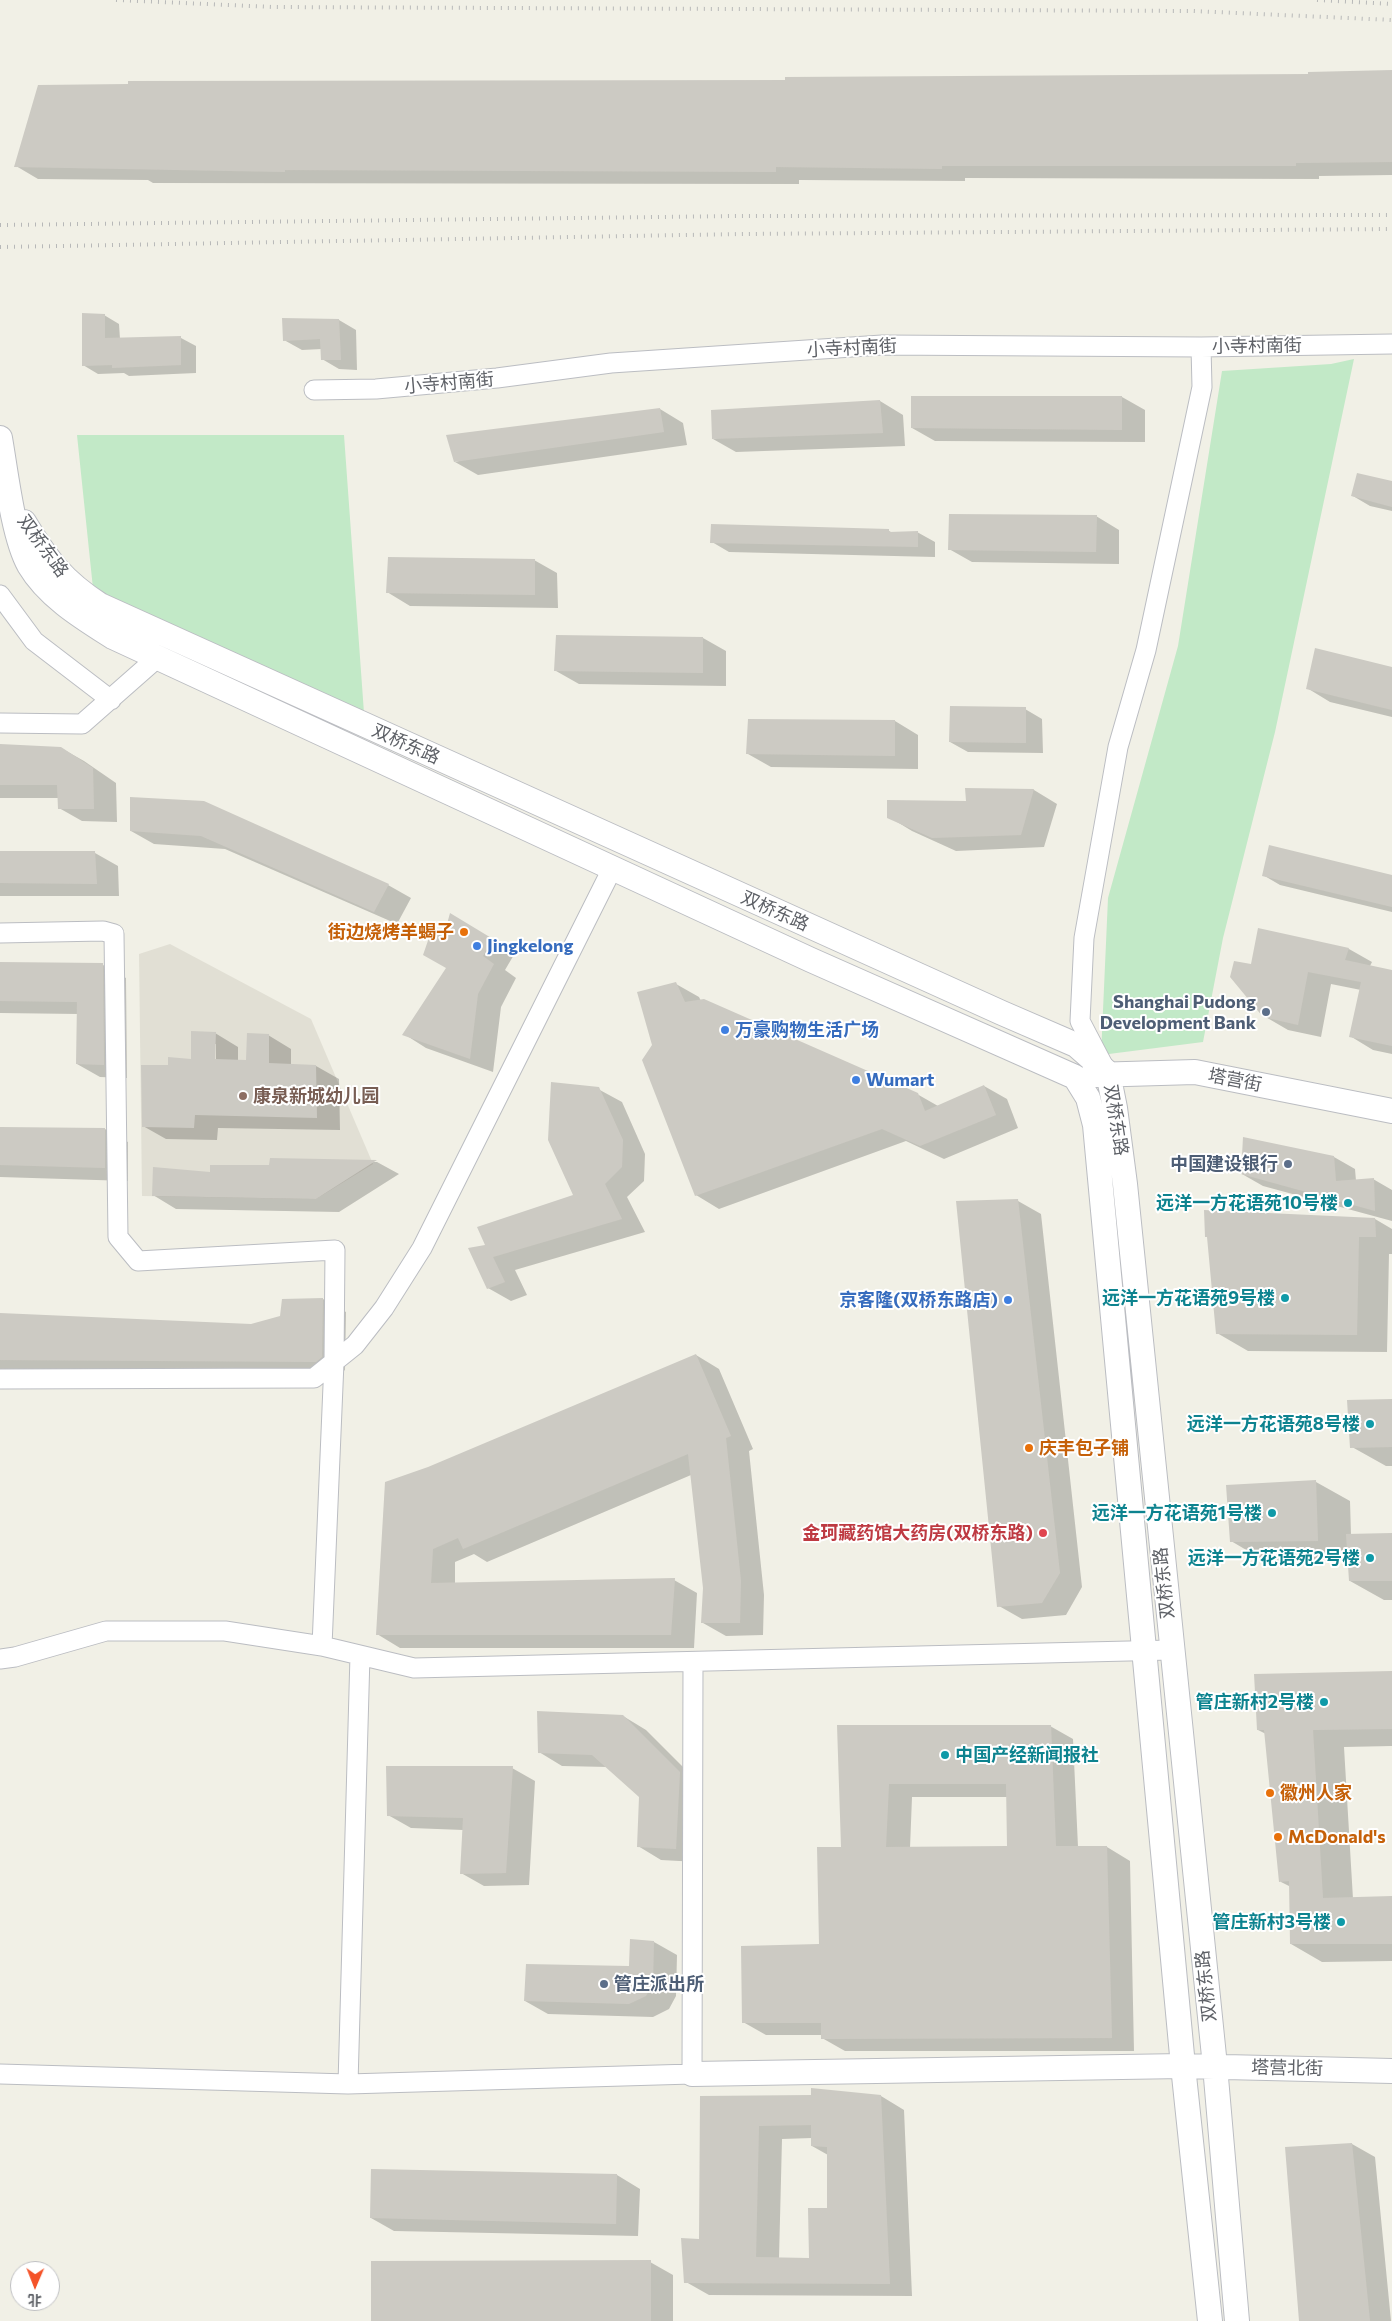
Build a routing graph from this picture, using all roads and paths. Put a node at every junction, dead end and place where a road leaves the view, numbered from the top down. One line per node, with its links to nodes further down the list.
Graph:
1 (1392, 344): 2 (street, 小寺村南街)
2 (1201, 347): 3 (street, 小寺村南街); 12 (street)
3 (314, 390)
4 (0, 438): 5 (street, 双桥东路)
5 (12, 504): 7 (street, 双桥东路); 12 (street, 双桥东路)
6 (0, 595): 8 (street)
7 (157, 658): 8 (street); 10 (street, 双桥东路)
8 (111, 700): 9 (street)
9 (0, 723)
10 (613, 867): 13 (street, 双桥东路); 15 (street)
11 (0, 933): 15 (street)
12 (1108, 1073): 13 (street, 塔营街); 14 (street, 塔营街); 18 (street, 双桥东路)
13 (1075, 1077): 19 (street, 双桥东路)
14 (1392, 1111)
15 (334, 1362): 16 (street); 17 (street)
16 (0, 1378)
17 (322, 1646): 20 (street); 21 (street)
18 (1171, 1650): 19 (street); 24 (street, 双桥东路)
19 (1144, 1651): 22 (street); 23 (street, 双桥东路)
20 (360, 1655): 22 (street); 28 (street)
21 (0, 1659)
22 (694, 1663): 27 (street)
23 (1182, 2066): 24 (street, 塔营北街); 27 (street, 塔营北街); 29 (street, 双桥东路)
24 (1214, 2066): 25 (street, 塔营北街); 30 (street, 双桥东路)
25 (1392, 2071)
26 (0, 2074): 28 (street)
27 (692, 2074): 28 (street)
28 (348, 2084)
29 (1210, 2321)
30 (1237, 2321)

